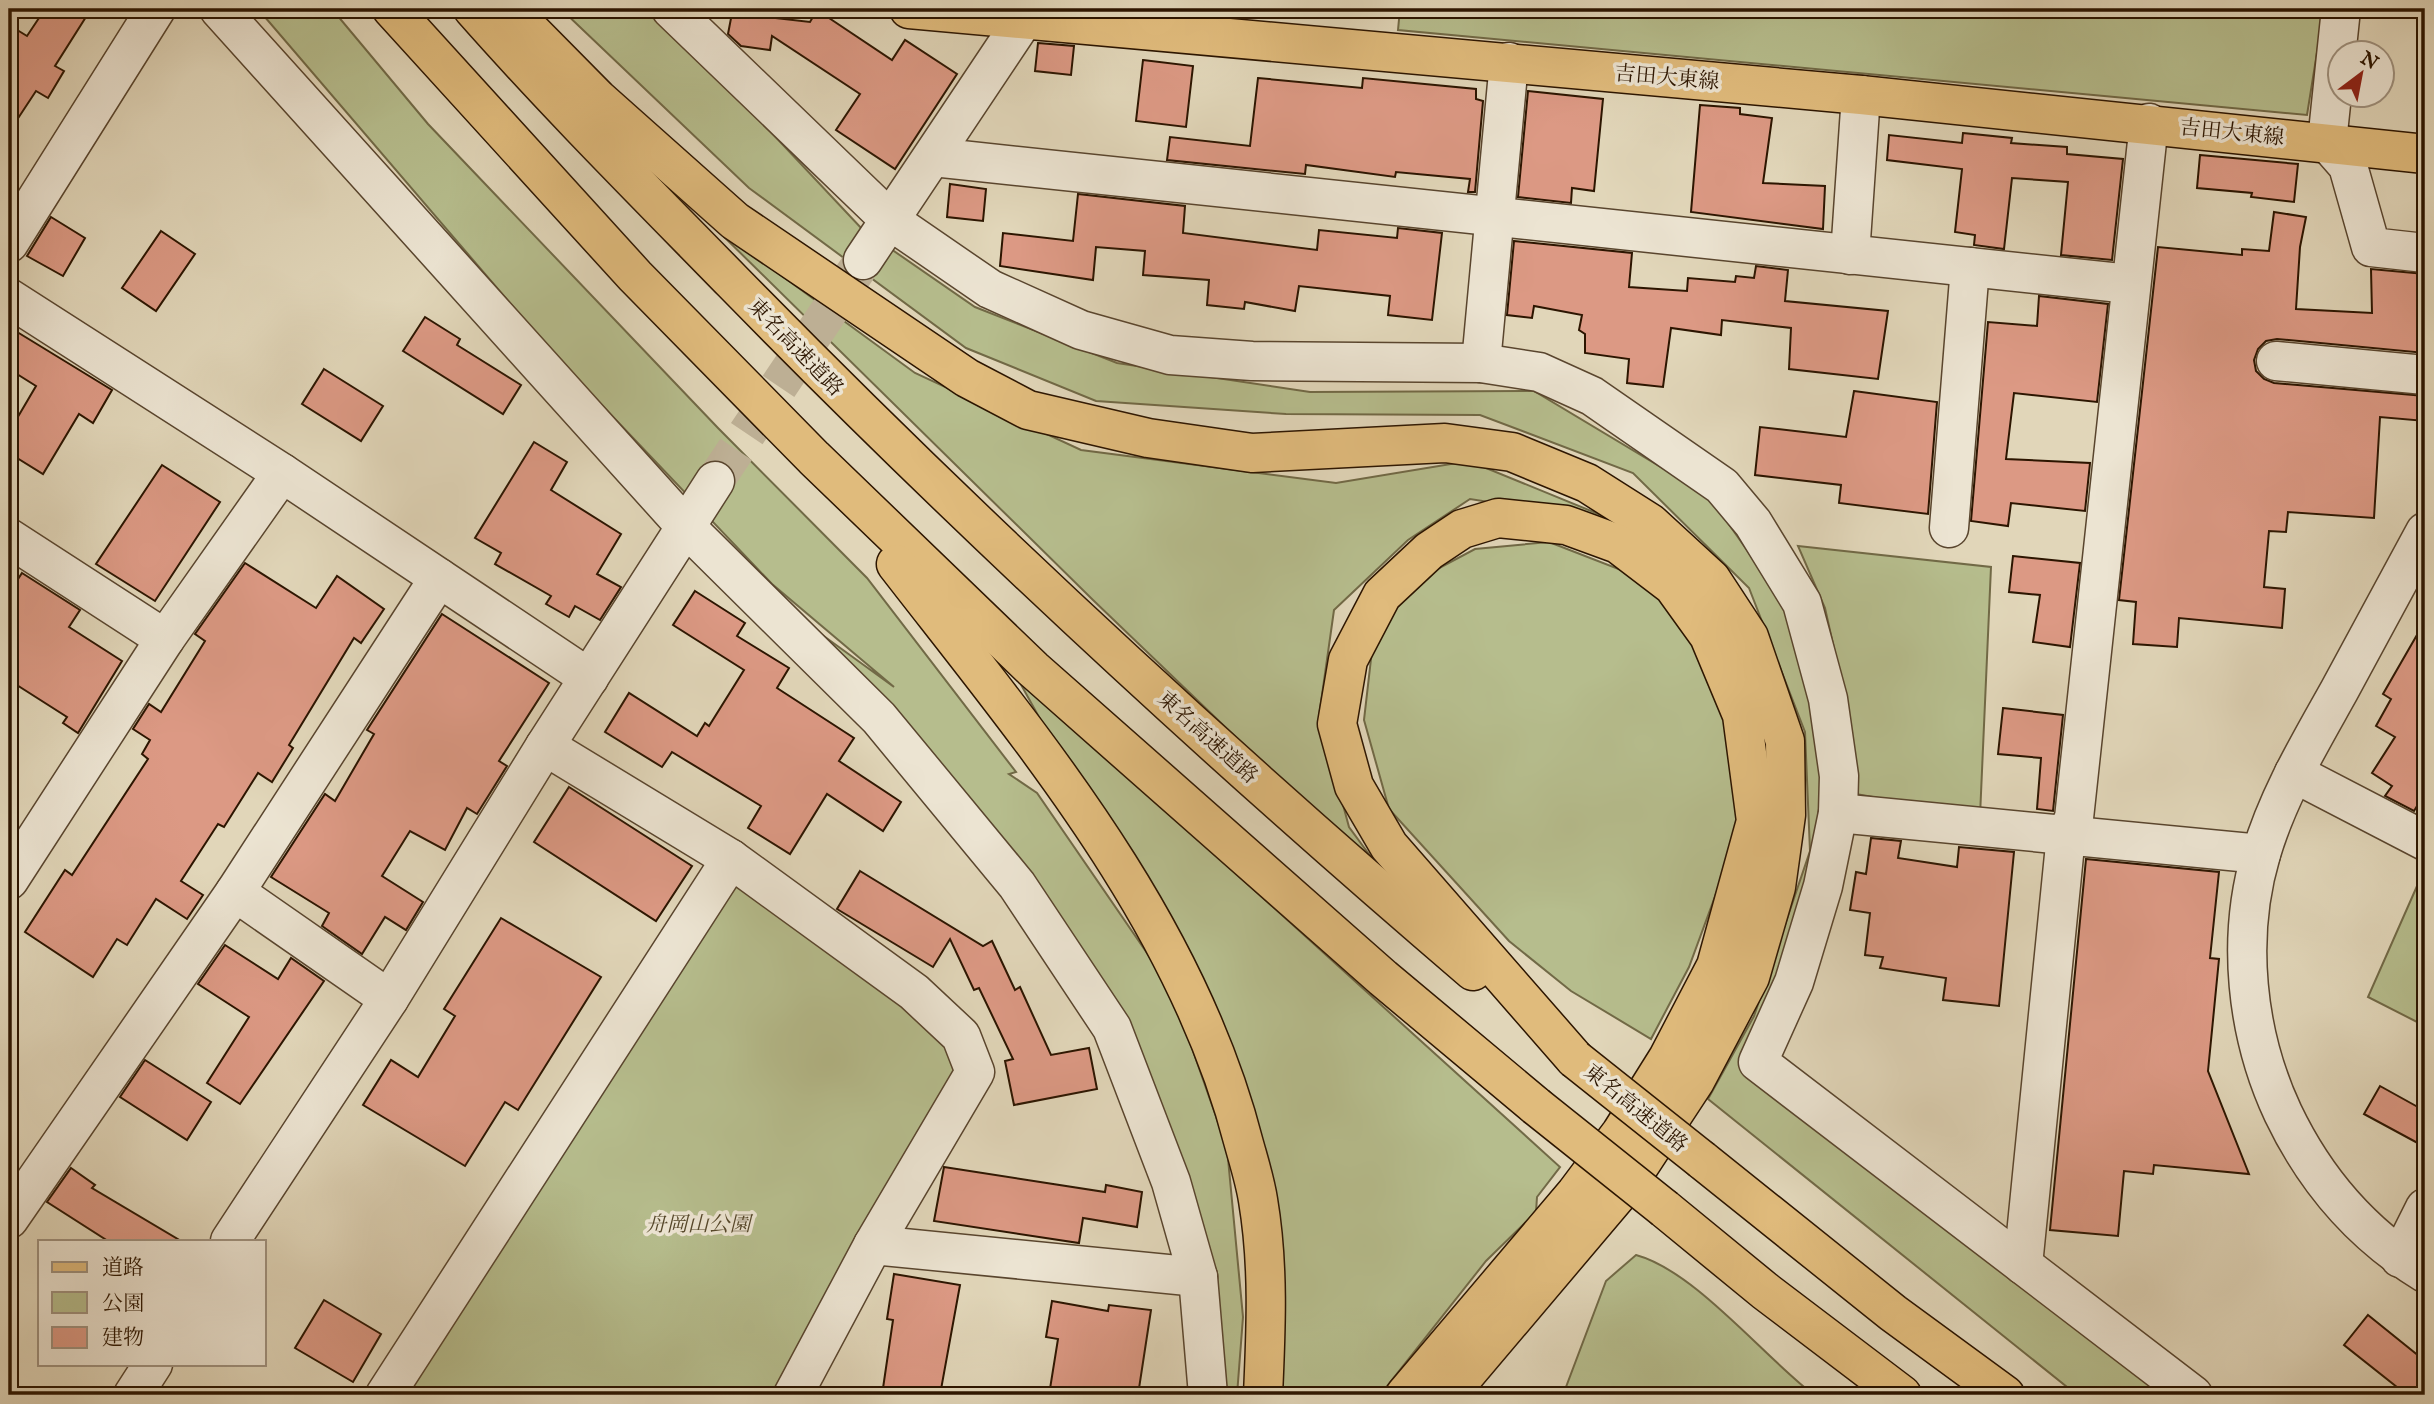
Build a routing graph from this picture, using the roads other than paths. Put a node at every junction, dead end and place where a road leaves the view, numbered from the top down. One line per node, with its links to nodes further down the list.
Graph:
1 (156, 9): 18 (street)
2 (219, 9): 31 (street)
3 (392, 9): 28 (main road)
4 (473, 9): 48 (main road, 東名高速道路)
5 (509, 9): 63 (main road)
6 (671, 9): 17 (street)
7 (909, 9): 9 (main road, 吉田大東線)
8 (2341, 9): 13 (street)
9 (1024, 19): 10 (main road, 吉田大東線); 15 (street)
10 (1509, 62): 11 (main road, 吉田大東線); 16 (street)
11 (1861, 95): 12 (main road, 吉田大東線); 20 (street)
12 (2149, 123): 13 (main road, 吉田大東線); 23 (street)
13 (2327, 142): 14 (main road, 吉田大東線); 19 (street)
14 (2425, 154)
15 (933, 157): 16 (street); 17 (street)
16 (1496, 217): 20 (street); 26 (street)
17 (891, 221): 21 (street); 26 (street)
18 (9, 243)
19 (2425, 253)
20 (1850, 254): 22 (street)
21 (863, 260)
22 (1970, 267): 23 (street); 32 (street)
23 (2130, 284): 41 (street)
24 (9, 298): 29 (street)
25 (2276, 361): 27 (street)
26 (1481, 363): 40 (street)
27 (2425, 375)
28 (814, 458): 61 (main road); 64 (main road, bridge)
29 (282, 473): 35 (street); 36 (street)
30 (715, 481): 31 (street)
31 (686, 527): 37 (street); 55 (street)
32 (1949, 528)
33 (2425, 532): 39 (street)
34 (14, 553): 36 (street)
35 (439, 578): 37 (street); 46 (street)
36 (165, 639): 45 (street)
37 (589, 678): 38 (street)
38 (545, 746): 44 (street); 47 (street)
39 (2294, 773): 42 (street); 43 (street)
40 (1838, 813): 41 (street); 53 (street)
41 (2066, 835): 43 (street); 53 (street)
42 (2425, 841)
43 (2261, 853): 54 (street)
44 (731, 859): 52 (street); 58 (street)
45 (9, 880)
46 (235, 892): 47 (street); 50 (street)
47 (389, 999): 51 (street)
48 (1575, 1059): 62 (main road); 65 (main road, 東名高速道路, bridge)
49 (2425, 1208): 54 (street)
50 (9, 1219)
51 (231, 1240)
52 (873, 1245): 55 (street); 59 (street)
53 (2023, 1265): 66 (street)
54 (2413, 1265)
55 (1198, 1277): 60 (street)
56 (152, 1366): 57 (street)
57 (133, 1395)
58 (385, 1395)
59 (793, 1395)
60 (1208, 1395)
61 (1263, 1395)
62 (1405, 1395)
63 (1448, 1395)
64 (1902, 1395)
65 (2005, 1395)
66 (2193, 1395)

